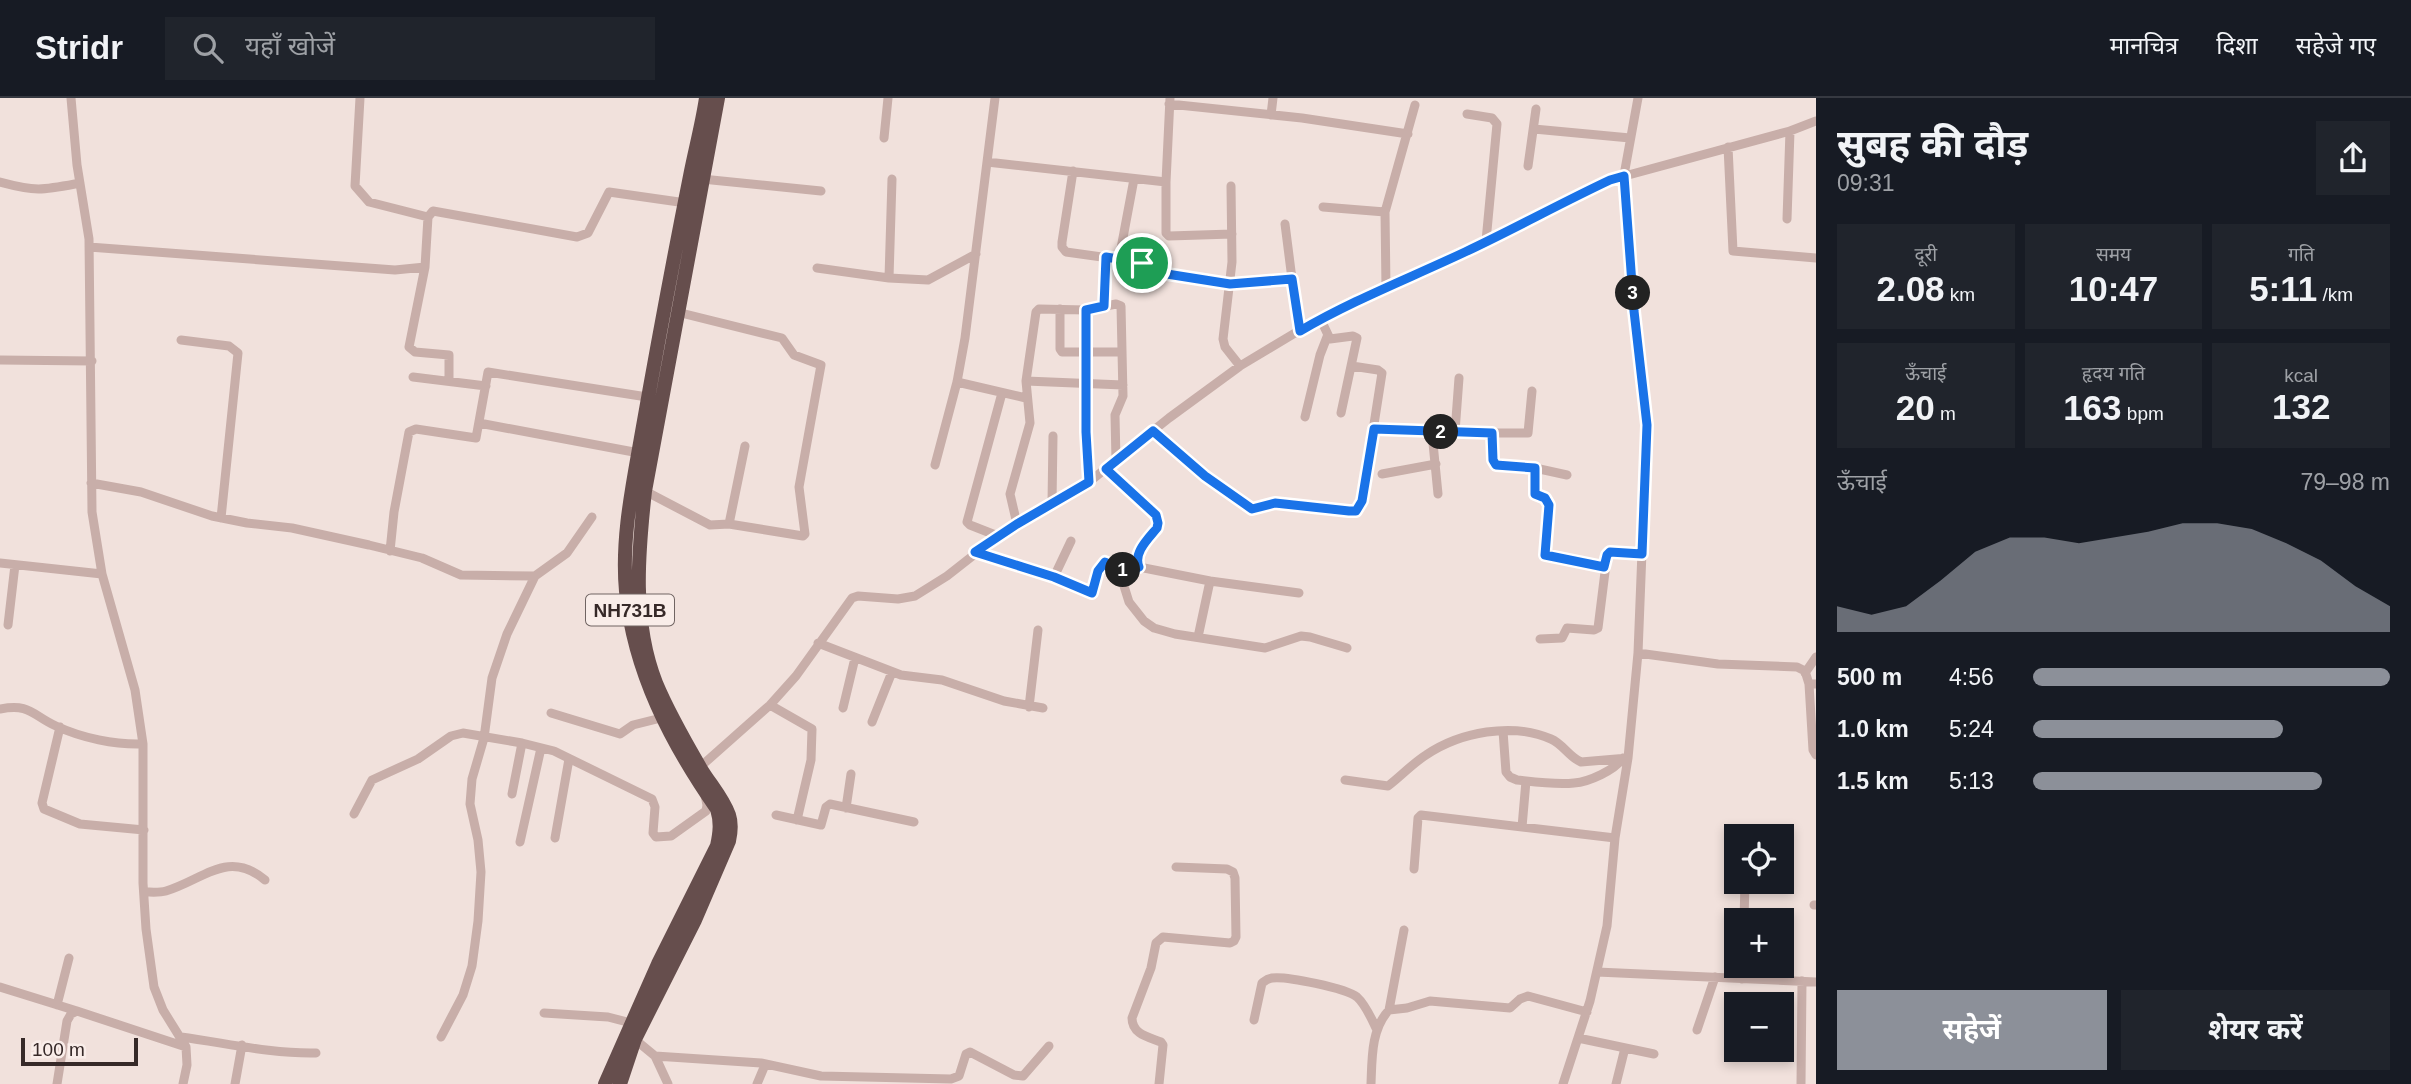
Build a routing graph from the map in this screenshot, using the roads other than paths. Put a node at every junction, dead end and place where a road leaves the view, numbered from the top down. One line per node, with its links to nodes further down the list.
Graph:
1 (71, 98): 30 (street)
2 (360, 98): 36 (street)
3 (706, 98): 33 (highway, NH731B)
4 (718, 98): 25 (highway)
5 (888, 98): 18 (street)
6 (995, 98): 21 (street)
7 (1273, 98): 13 (street)
8 (1638, 98): 19 (street)
9 (1170, 101): 13 (street); 29 (street)
10 (1415, 105): 17 (street)
11 (1535, 109): 15 (street)
12 (1467, 114): 40 (street)
13 (1271, 115): 17 (street)
14 (1816, 121): 16 (street)
15 (1535, 128): 19 (street); 22 (street)
16 (1790, 131): 20 (street); 37 (street)
17 (1408, 134): 35 (street)
18 (884, 138)
19 (1630, 138): 24 (street)
20 (1728, 147): 24 (street); 44 (street)
21 (987, 162): 23 (street); 42 (street)
22 (1528, 166)
23 (1073, 171): 27 (street); 43 (street)
24 (1624, 176): 40 (street); 109 (street)
25 (702, 179): 32 (street); 55 (highway)
26 (892, 179): 48 (street)
27 (1134, 179): 29 (street); 45 (street)
28 (0, 182): 30 (street)
29 (1166, 182): 39 (street)
30 (80, 183): 41 (street)
31 (1231, 186): 39 (street)
32 (821, 191)
33 (687, 203): 36 (street); 76 (highway, NH731B)
34 (1322, 206): 35 (street)
35 (1385, 212): 51 (street)
36 (428, 216): 46 (street)
37 (1787, 219)
38 (1284, 224): 49 (street)
39 (1232, 234): 50 (street)
40 (1486, 241): 51 (street)
41 (89, 247): 46 (street); 63 (street)
42 (976, 254): 48 (street); 70 (street)
43 (1106, 257): 45 (street); 52 (street)
44 (1816, 258)
45 (1119, 259): 50 (street)
46 (425, 267): 68 (street)
47 (817, 268): 48 (street)
48 (889, 278)
49 (1292, 279): 50 (street); 57 (street)
50 (1230, 284): 64 (street)
51 (1386, 288): 56 (street)
52 (1104, 306): 54 (street); 61 (street)
53 (1060, 309): 54 (street); 60 (street); 69 (street)
54 (1086, 310): 60 (street)
55 (677, 312): 98 (highway); 103 (street)
56 (1320, 318): 57 (street); 58 (street)
57 (1300, 331): 64 (street)
58 (1327, 337): 65 (street); 79 (street)
59 (181, 340): 102 (street)
60 (1086, 352): 61 (street); 71 (street)
61 (1122, 352): 72 (street)
62 (0, 360): 63 (street)
63 (92, 361): 97 (street)
64 (1240, 366): 82 (street)
65 (1352, 366): 78 (street); 81 (street)
66 (413, 377): 68 (street)
67 (1459, 378): 83 (street)
68 (449, 381): 73 (street)
69 (1026, 381): 71 (street); 77 (street)
70 (957, 382): 75 (street); 91 (street)
71 (1086, 384): 72 (street); 96 (street)
72 (1123, 385): 89 (street)
73 (485, 386): 76 (street); 80 (street)
74 (1532, 391): 85 (street)
75 (1002, 393): 77 (street); 105 (street)
76 (647, 397): 88 (highway, NH731B)
77 (1026, 398): 104 (street)
78 (1341, 413)
79 (1305, 417)
80 (479, 423): 88 (street); 107 (street)
81 (1374, 429): 82 (street); 84 (street)
82 (1153, 431): 89 (street)
83 (1455, 432): 84 (street); 85 (street)
84 (1432, 433): 90 (street)
85 (1492, 433): 92 (street)
86 (1053, 436): 100 (street)
87 (745, 446): 103 (street)
88 (639, 453): 138 (highway, NH731B)
89 (1116, 461): 93 (street)
90 (1436, 464): 94 (street); 99 (street)
91 (935, 465)
92 (1535, 468): 95 (street); 113 (street)
93 (1106, 469): 96 (street); 112 (street)
94 (1382, 474)
95 (1567, 475)
96 (1089, 482): 100 (street)
97 (91, 484): 102 (street); 115 (street)
98 (645, 491): 103 (street); 149 (highway)
99 (1438, 494)
100 (1052, 503): 104 (street)
101 (592, 517): 116 (street)
102 (221, 518): 107 (street)
103 (729, 524)
104 (1017, 524): 105 (street)
105 (998, 536): 108 (street)
106 (1071, 541): 117 (street)
107 (390, 551): 116 (street)
108 (975, 552): 117 (street); 124 (street)
109 (1642, 554): 113 (street); 126 (street)
110 (0, 563): 111 (street)
111 (15, 565): 115 (street); 120 (street)
112 (1139, 567): 114 (street); 118 (street)
113 (1604, 567): 123 (street)
114 (1127, 572): 117 (street); 122 (street)
115 (102, 574): 144 (street)
116 (535, 576): 142 (street)
117 (1054, 577)
118 (1210, 581): 119 (street); 122 (street)
119 (1299, 593)
120 (8, 625)
121 (1038, 630): 133 (street)
122 (1198, 637): 125 (street)
123 (1539, 639)
124 (818, 643): 128 (street); 132 (street)
125 (1347, 648)
126 (1638, 653): 130 (street); 147 (street)
127 (1816, 657): 130 (street)
128 (855, 658): 129 (street); 134 (street)
129 (892, 672): 133 (street); 139 (street)
130 (1805, 673): 131 (street)
131 (1813, 684): 146 (street)
132 (770, 705): 149 (street); 158 (street)
133 (1029, 707): 135 (street)
134 (843, 708)
135 (1043, 708)
136 (0, 709): 140 (street)
137 (551, 713): 138 (street)
138 (661, 718): 153 (highway, NH731B)
139 (872, 722)
140 (60, 727): 144 (street); 161 (street)
141 (1503, 731): 147 (street); 151 (street); 152 (street)
142 (484, 738): 143 (street); 156 (street); 187 (street)
143 (522, 743): 145 (street); 154 (street)
144 (143, 744): 161 (street)
145 (541, 748): 148 (street); 164 (street)
146 (1816, 755)
147 (1625, 758): 152 (street); 163 (street)
148 (569, 759): 153 (street); 162 (street)
149 (700, 767): 185 (highway)
150 (852, 774): 155 (street)
151 (1345, 780)
152 (1526, 781): 160 (street)
153 (703, 790): 185 (highway, NH731B)
154 (512, 794)
155 (846, 808): 158 (street); 159 (street)
156 (354, 814)
157 (776, 815): 158 (street)
158 (797, 820)
159 (914, 822)
160 (1522, 827): 163 (street); 166 (street)
161 (144, 830): 168 (street)
162 (555, 838)
163 (1615, 838): 171 (street)
164 (520, 842)
165 (1176, 867): 204 (street)
166 (1414, 869)
167 (265, 880): 168 (street)
168 (144, 892): 186 (street)
169 (1404, 930): 178 (street)
170 (69, 958): 177 (street)
171 (1597, 972): 172 (street); 180 (street)
172 (1714, 977): 173 (street); 184 (street)
173 (1742, 979): 174 (street)
174 (1802, 981): 175 (street); 208 (street)
175 (1816, 982)
176 (0, 987): 177 (street)
177 (57, 1005): 179 (street)
178 (1389, 1010): 180 (street); 183 (street)
179 (77, 1012): 191 (street); 197 (street)
180 (1587, 1012): 188 (street)
181 (544, 1013): 185 (street)
182 (1254, 1020): 183 (street)
183 (1377, 1030): 205 (street)
184 (1697, 1030)
185 (631, 1032): 195 (street); 200 (highway, NH731B); 201 (highway)
186 (181, 1037): 189 (street); 191 (street)
187 (441, 1037)
188 (1578, 1038): 192 (street); 206 (street)
189 (242, 1045): 193 (street); 199 (street)
190 (1049, 1046): 196 (street)
191 (186, 1047): 198 (street)
192 (1625, 1048): 194 (street); 207 (street)
193 (316, 1053)
194 (1654, 1054)
195 (655, 1056): 196 (street); 202 (street)
196 (765, 1065): 203 (street)
197 (57, 1084)
198 (183, 1084)
199 (234, 1084)
200 (605, 1084)
201 (620, 1084)
202 (668, 1084)
203 (757, 1084)
204 (1159, 1084)
205 (1371, 1084)
206 (1563, 1084)
207 (1616, 1084)
208 (1801, 1084)

